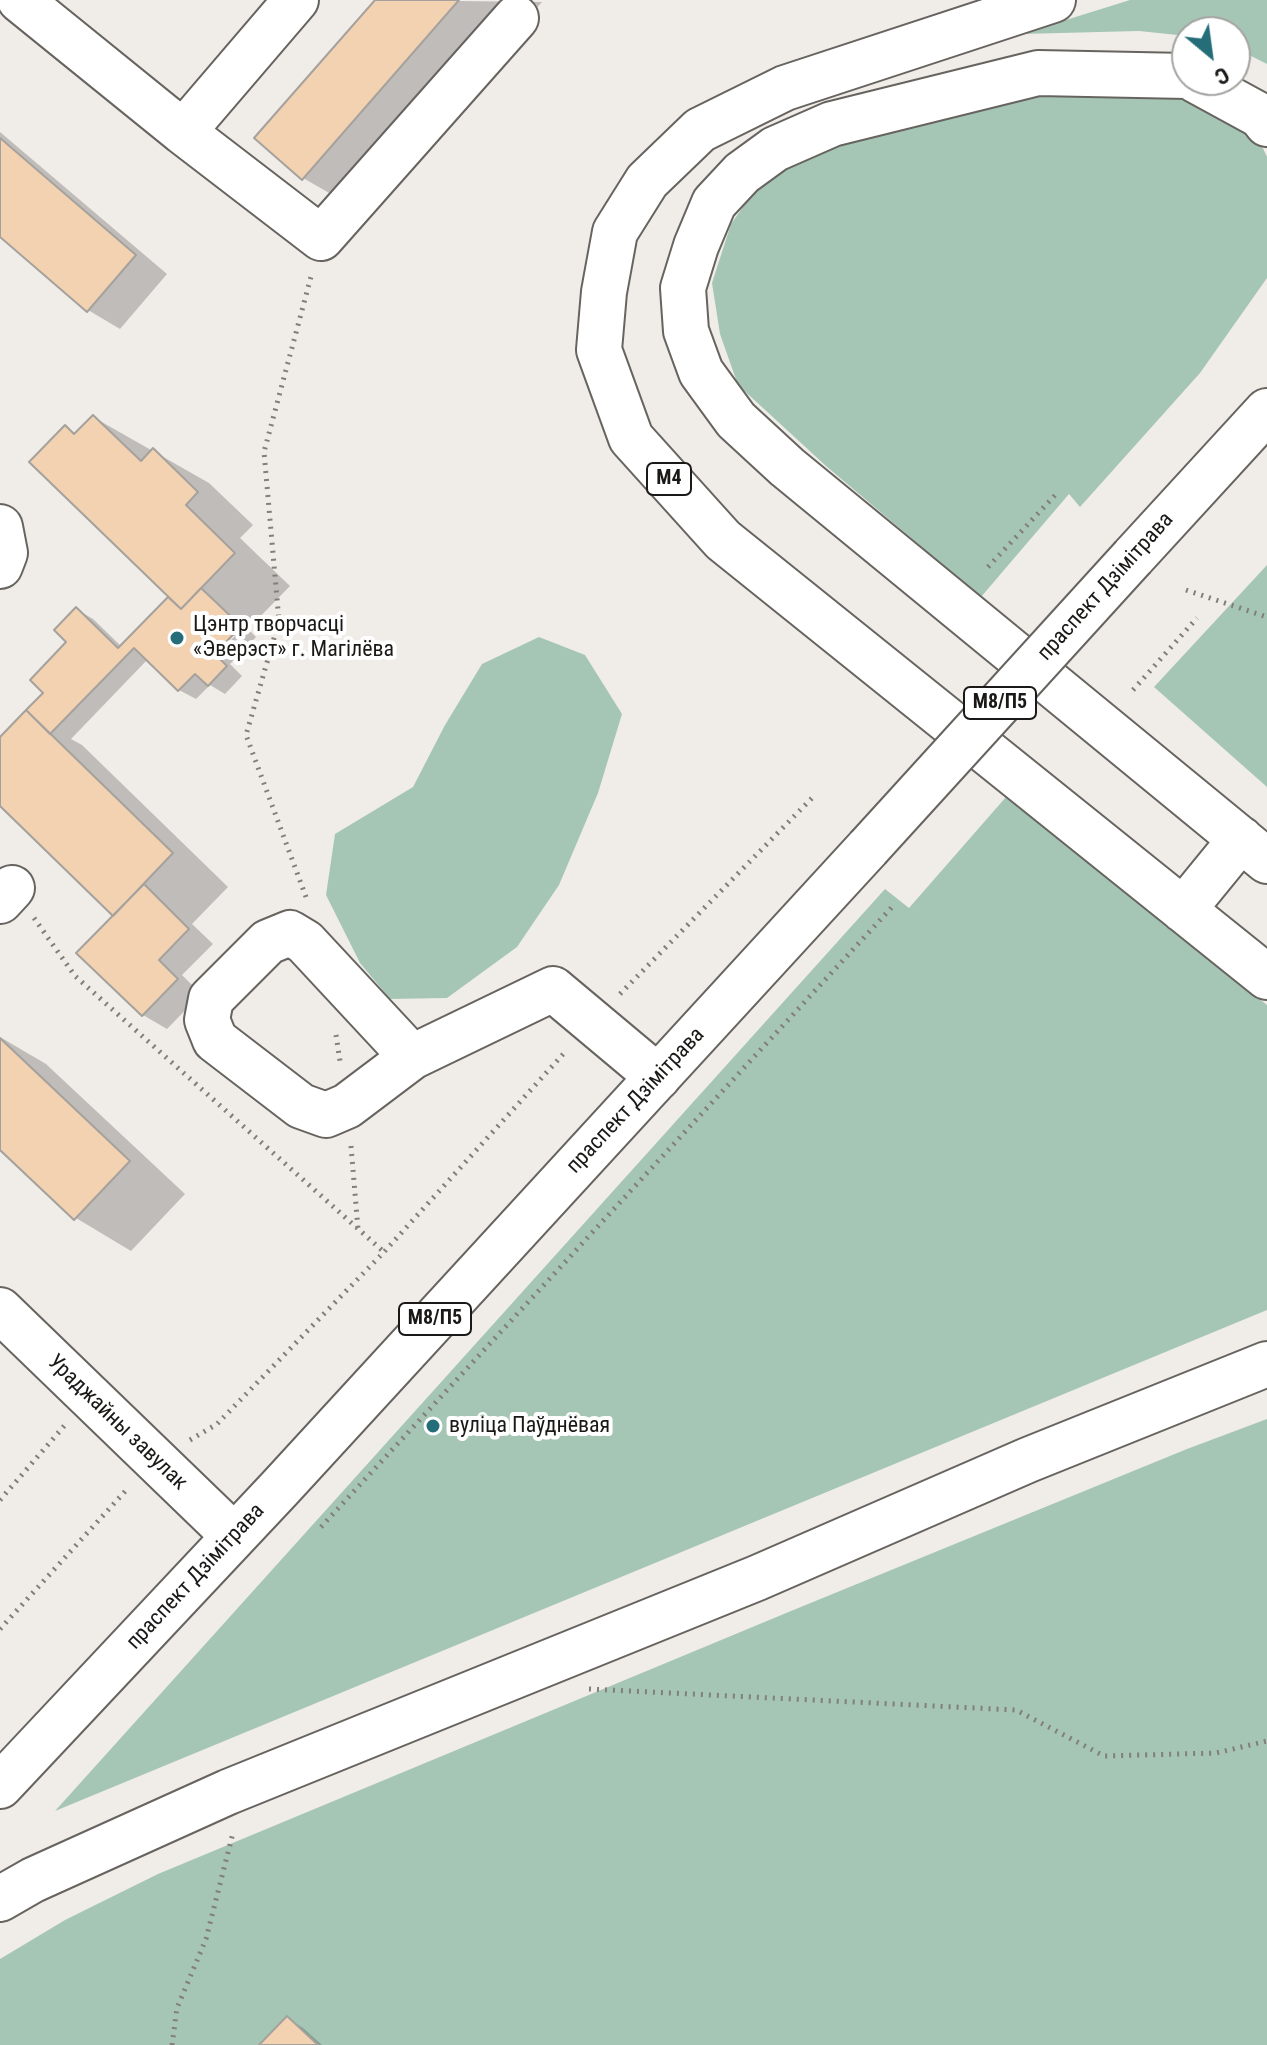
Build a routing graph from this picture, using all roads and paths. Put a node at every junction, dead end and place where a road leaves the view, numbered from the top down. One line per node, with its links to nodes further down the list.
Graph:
1 (20, 0): 8 (main road)
2 (296, 0): 8 (main road)
3 (1053, 0): 23 (main road, М4)
4 (516, 18): 9 (main road)
5 (1171, 76): 20 (main road)
6 (1224, 96): 7 (main road)
7 (1267, 124)
8 (183, 132): 9 (main road)
9 (321, 238): 21 (path)
10 (1267, 411): 28 (main road, праспект Дзімітрава / М8/П5, bridge)
11 (1059, 491): 14 (path)
12 (0, 527): 13 (main road)
13 (0, 566)
14 (988, 567)
15 (1186, 590): 16 (path)
16 (1267, 617)
17 (1197, 618): 18 (path)
18 (1133, 690)
19 (812, 798): 25 (path)
20 (1254, 850): 23 (main road)
21 (306, 899)
22 (893, 906): 36 (path)
23 (1183, 910): 24 (main road, М4)
24 (1267, 977)
25 (593, 1021): 27 (main road); 28 (main road); 34 (path)
26 (335, 1027): 29 (path)
27 (412, 1057): 29 (main road); 29 (main road)
28 (658, 1077): 37 (main road, праспект Дзімітрава / М8/П5)
29 (347, 1106): 30 (path)
30 (358, 1229)
31 (0, 1310): 33 (main road, Ураджайны завулак)
32 (1267, 1364): 43 (main road)
33 (89, 1396): 34 (main road, Ураджайны завулак); 35 (path)
34 (154, 1460): 37 (main road, Ураджайны завулак); 38 (path)
35 (0, 1500)
36 (321, 1527)
37 (234, 1536): 41 (main road, праспект Дзімітрава / М8/П5)
38 (0, 1629)
39 (584, 1689): 40 (path)
40 (1267, 1741)
41 (0, 1786)
42 (235, 1824): 44 (path)
43 (0, 1899)
44 (172, 2045)

